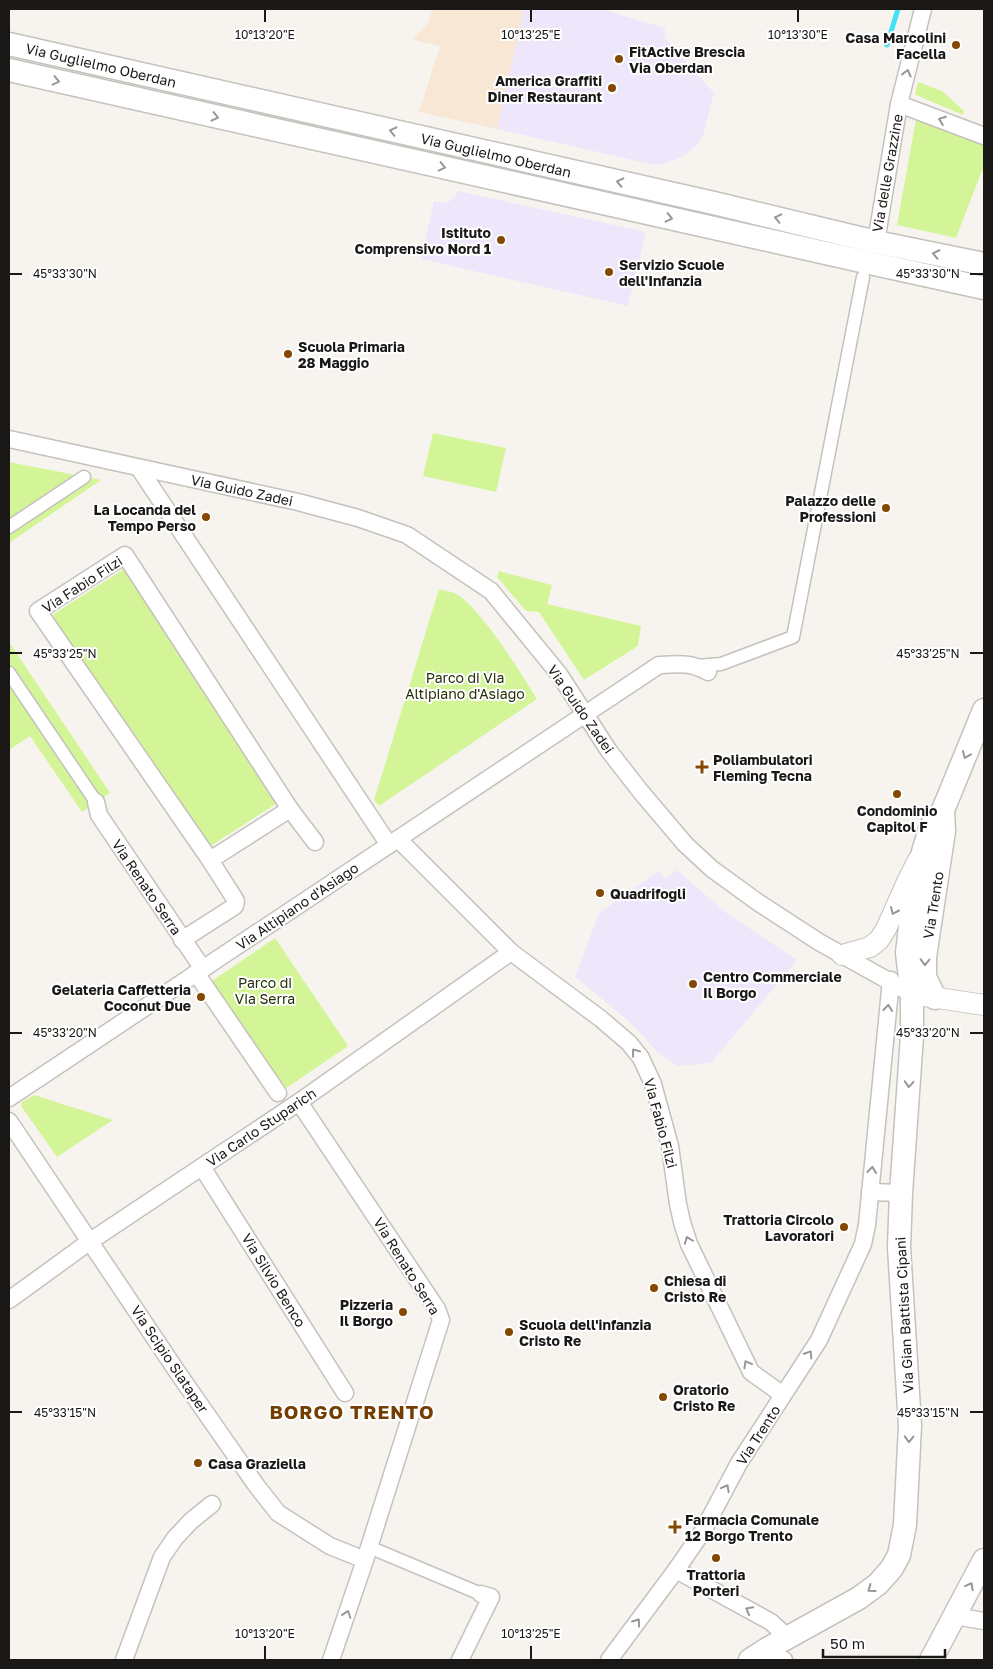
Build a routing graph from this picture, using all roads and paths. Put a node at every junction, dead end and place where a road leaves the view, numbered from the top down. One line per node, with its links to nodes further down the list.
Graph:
1 (923, 9): 4 (street, Via delle Grazzine, one-way to 1)
2 (9, 44): 6 (main road, Via Guglielmo Oberdan, one-way to 2)
3 (9, 70): 9 (main road, Via Guglielmo Oberdan, one-way to 9)
4 (899, 104): 5 (street, Via delle Grazzine, one-way to 4); 6 (street, Via delle Grazzine)
5 (984, 136)
6 (876, 242): 7 (main road, Via Guglielmo Oberdan, one-way to 6)
7 (984, 264)
8 (862, 277): 14 (street)
9 (984, 288)
10 (9, 439): 11 (street)
11 (143, 468): 17 (street, Via Guido Zadei); 22 (street, Via Fabio Filzi)
12 (84, 477): 13 (street)
13 (9, 527)
14 (703, 669): 17 (street, Via Altipiano d'Asiago)
15 (9, 673): 18 (street)
16 (984, 710): 20 (main road, Via Trento, one-way to 20)
17 (586, 714): 22 (street, Via Altipiano d'Asiago); 27 (street, Via Guido Zadei)
18 (96, 802): 25 (street, Via Renato Serra)
19 (290, 809): 21 (street, Via Fabio Filzi); 24 (street); 24 (street, Via Fabio Filzi)
20 (943, 810): 23 (main road, Via Trento); 31 (main road, Via Trento, one-way to 31)
21 (315, 842)
22 (394, 842): 26 (street, Via Fabio Filzi); 28 (street, Via Altipiano d'Asiago)
23 (923, 852): 27 (street, Via Trento, one-way to 27); 30 (main road, Via Trento)
24 (210, 860): 25 (street, Via Fabio Filzi)
25 (182, 940): 28 (street, Via Renato Serra)
26 (511, 952): 35 (street, Via Carlo Stuparich); 43 (street, Via Fabio Filzi, one-way to 26)
27 (842, 956): 29 (street, Via Guido Zadei)
28 (199, 971): 33 (street, Via Renato Serra); 34 (street, Via Altipiano d'Asiago)
29 (891, 980): 30 (street, Via Guido Zadei); 38 (street, Via Trento, one-way to 29)
30 (912, 994): 31 (street, Via Guido Zadei); 39 (main road, Via Gian Battista Cipani, one-way to 39)
31 (935, 998): 32 (street, Via Guido Zadei)
32 (984, 1005)
33 (278, 1094)
34 (9, 1098)
35 (299, 1102): 37 (street, Via Carlo Stuparich); 45 (street, Via Renato Serra)
36 (9, 1121): 40 (street, Via Scipio Slataper)
37 (202, 1167): 40 (street, Via Carlo Stuparich); 42 (street, Via Silvio Benco)
38 (870, 1192): 39 (street); 43 (street, Via Trento, one-way to 38)
39 (901, 1193): 51 (main road, Via Gian Battista Cipani, one-way to 51)
40 (89, 1242): 41 (street, Via Carlo Stuparich); 45 (street, Via Scipio Slataper)
41 (9, 1300)
42 (345, 1393)
43 (783, 1395): 47 (street, Via Trento, one-way to 43)
44 (212, 1504): 53 (street)
45 (367, 1554): 48 (street); 54 (street, one-way to 45)
46 (984, 1560): 49 (main road, one-way to 46)
47 (676, 1570): 51 (street, one-way to 47); 56 (street, Via Trento, one-way to 47)
48 (488, 1594): 55 (street)
49 (954, 1616): 50 (street); 57 (main road)
50 (984, 1621)
51 (788, 1638): 52 (main road, Via Gian Battista Cipani)
52 (767, 1656)
53 (124, 1660)
54 (331, 1660)
55 (460, 1660)
56 (610, 1660)
57 (930, 1660)

